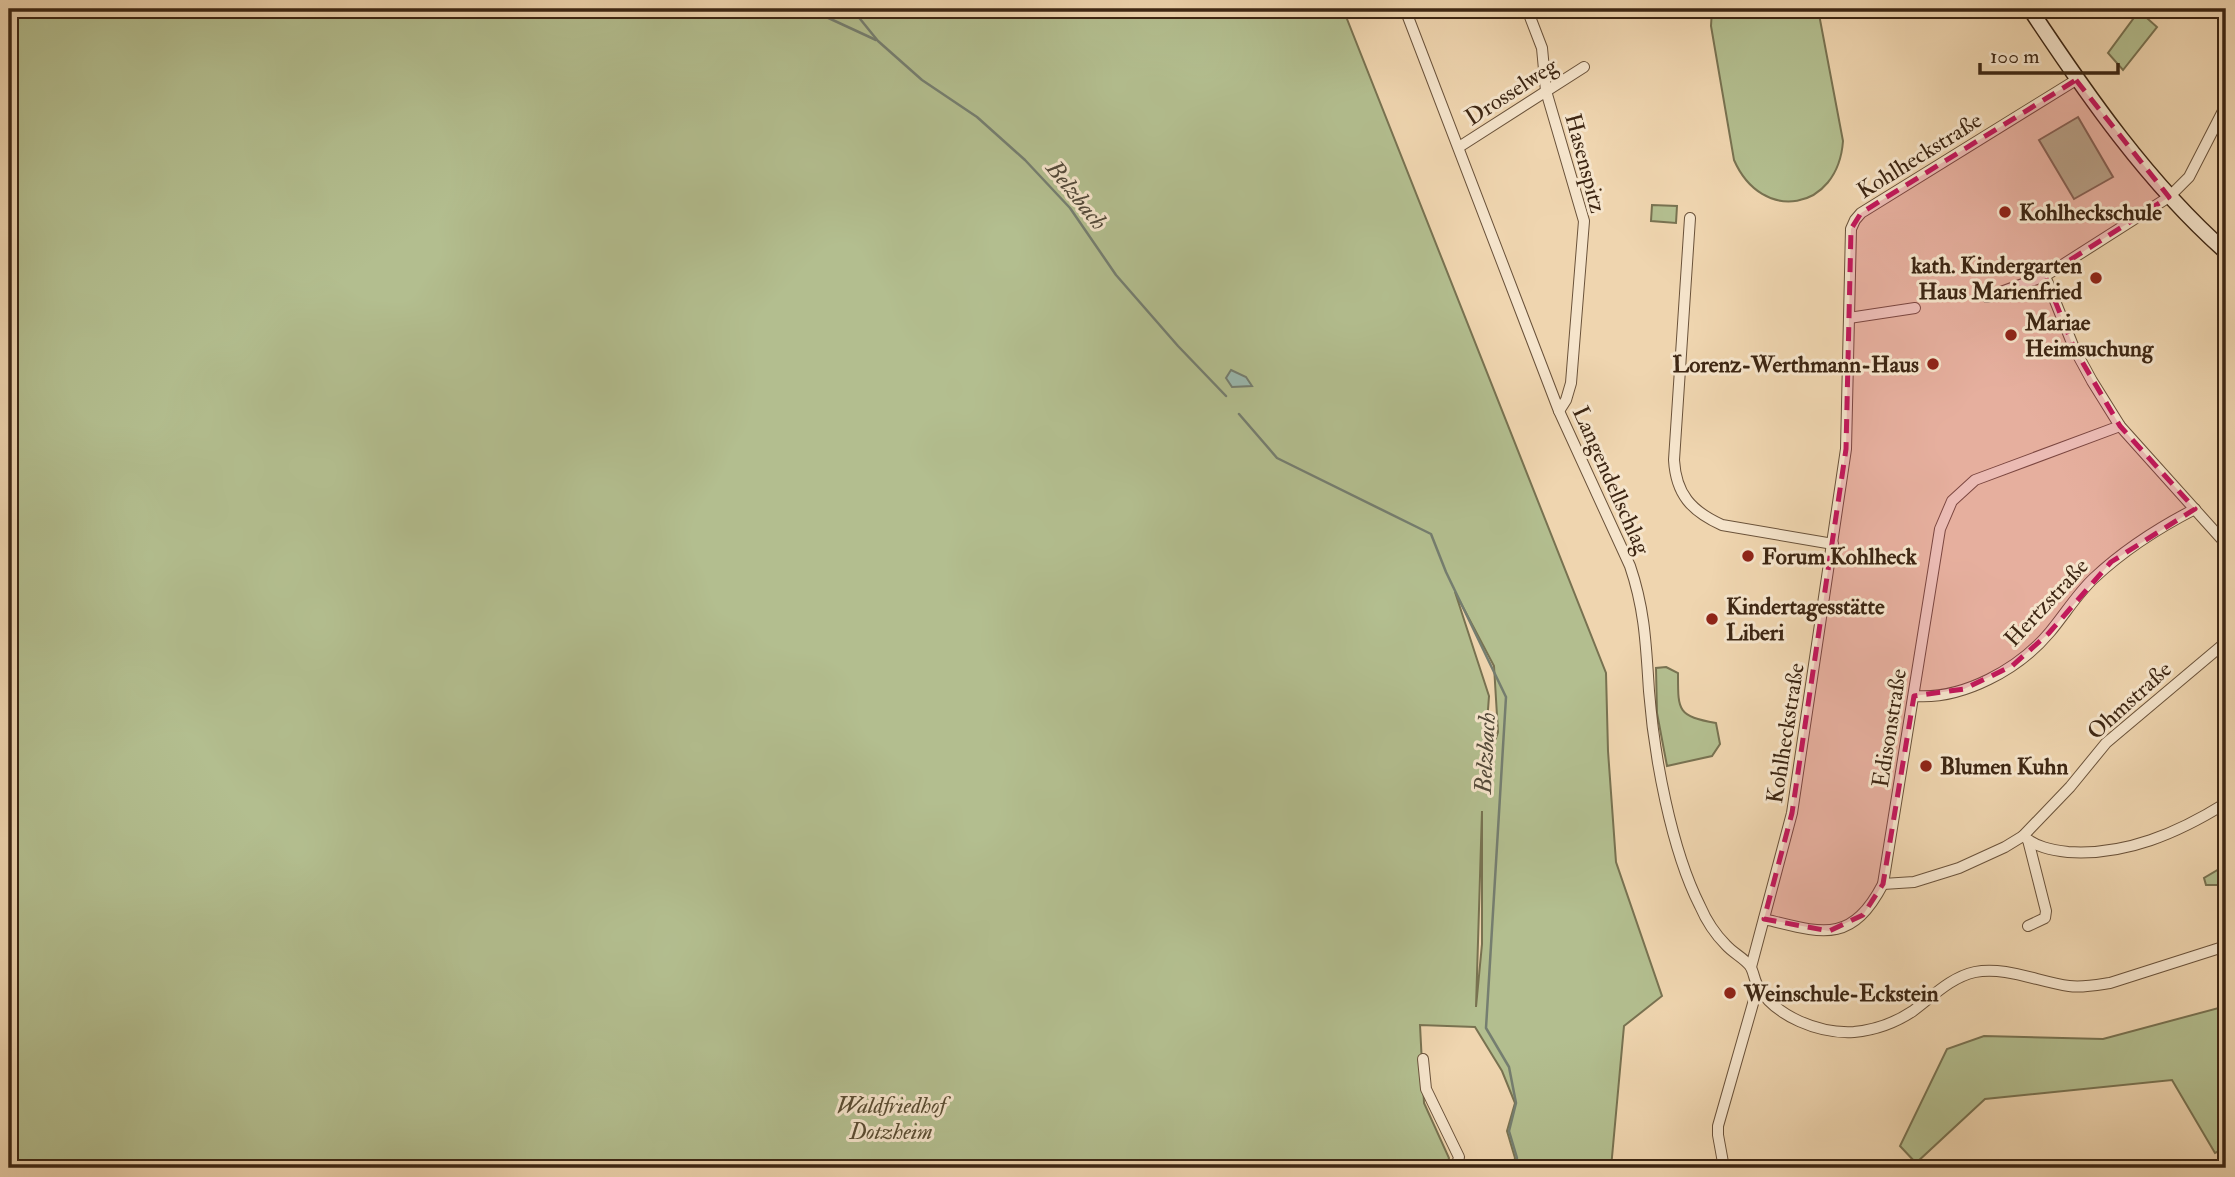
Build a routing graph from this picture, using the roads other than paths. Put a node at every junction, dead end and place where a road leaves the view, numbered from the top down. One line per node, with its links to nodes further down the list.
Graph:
1 (1405, 9): 8 (street, Langendellschlag)
2 (1527, 9): 6 (street, Hasenspitz)
3 (2030, 9): 5 (street)
4 (1584, 67): 6 (street, Drosselweg)
5 (2077, 80): 9 (street); 15 (street, Kohlheckstraße)
6 (1546, 91): 8 (street, Drosselweg); 16 (street, Hasenspitz)
7 (2226, 105): 9 (street)
8 (1459, 147): 16 (street, Langendellschlag)
9 (2169, 197): 11 (street); 12 (street)
10 (1690, 218): 19 (street)
11 (2226, 252)
12 (2045, 276): 13 (street); 17 (street)
13 (1987, 297)
14 (1915, 308): 15 (street)
15 (1849, 318): 19 (street, Kohlheckstraße)
16 (1559, 411): 29 (street, Langendellschlag)
17 (2120, 426): 18 (street); 22 (street, Edisonstraße)
18 (2195, 509): 20 (street); 22 (street, Hertzstraße)
19 (1833, 544): 26 (street, Kohlheckstraße)
20 (2226, 544)
21 (2226, 642): 24 (street, Ohmstraße)
22 (1914, 696): 25 (street, Edisonstraße)
23 (2226, 803): 24 (street)
24 (2025, 838): 25 (street, Ohmstraße); 27 (street)
25 (1883, 884): 26 (street, Edisonstraße)
26 (1765, 919): 29 (street, Kohlheckstraße)
27 (2028, 926)
28 (2226, 946): 30 (street)
29 (1751, 967): 30 (street)
30 (1758, 986): 33 (street)
31 (1423, 1059): 32 (street)
32 (1456, 1168)
33 (1724, 1168)

